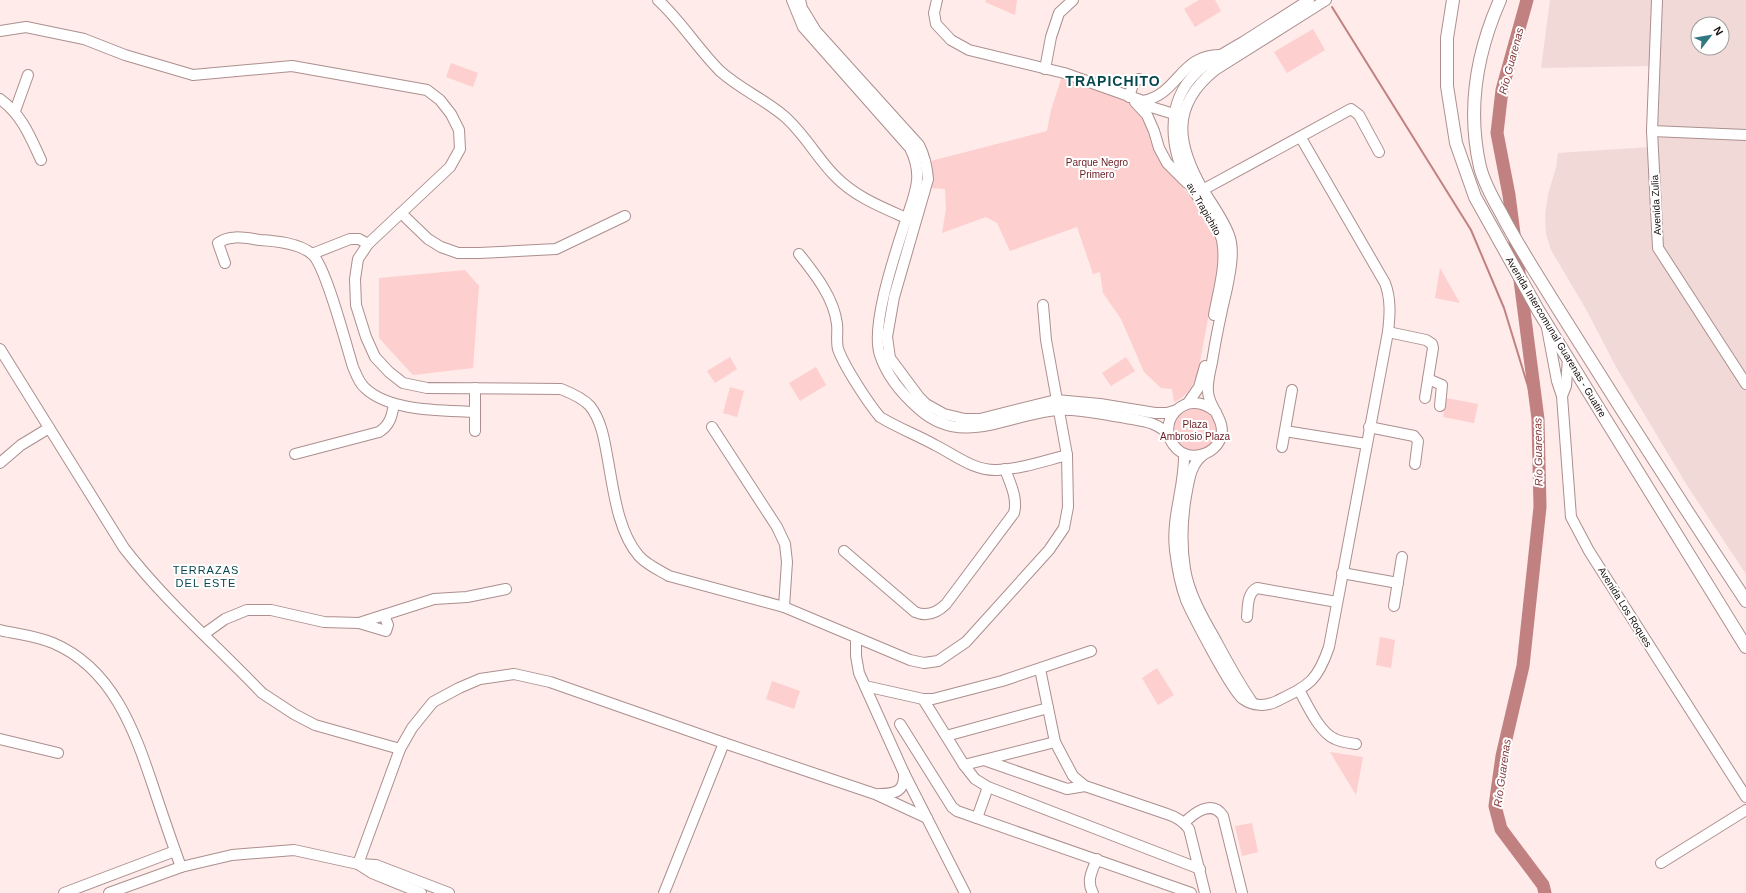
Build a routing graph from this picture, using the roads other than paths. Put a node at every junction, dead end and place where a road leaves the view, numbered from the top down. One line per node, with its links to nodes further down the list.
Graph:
1 (658, 0): 29 (street)
2 (792, 0): 29 (street)
3 (800, 0): 29 (street)
4 (937, 0): 13 (street)
5 (1073, 0): 13 (street)
6 (1309, 0): 12 (street, av. Trapichito)
7 (1326, 0): 26 (street)
8 (1454, 0): 35 (main road, Avenida Intercomunal Guarenas - Guatire)
9 (1500, 0): 72 (main road, Avenida Intercomunal Guarenas - Guatire)
10 (1657, 0): 21 (street, Avenida Zulia)
11 (0, 31): 27 (street)
12 (1221, 55): 16 (street, av. Trapichito); 20 (street, av. Trapichito)
13 (1045, 69): 18 (street)
14 (28, 75): 19 (street)
15 (1139, 79): 18 (street)
16 (1160, 94): 18 (street); 20 (street, av. Trapichito)
17 (0, 99): 19 (street)
18 (1132, 100): 20 (street); 26 (street)
19 (15, 111): 25 (street)
20 (1170, 113): 26 (street, av. Trapichito)
21 (1652, 131): 22 (street); 40 (street, Avenida Zulia)
22 (1746, 135)
23 (1301, 138): 24 (street); 26 (street); 36 (street)
24 (1379, 152)
25 (41, 160)
26 (1196, 190): 45 (street, av. Trapichito); 51 (street)
27 (401, 213): 28 (street); 30 (street)
28 (625, 216)
29 (911, 220): 47 (street)
30 (368, 244): 31 (street); 41 (street)
31 (312, 254): 33 (street); 46 (street)
32 (799, 254): 66 (street)
33 (225, 263)
34 (1043, 305): 47 (street)
35 (1546, 322): 38 (main road, Avenida Intercomunal Guarenas - Guatire); 43 (street, Avenida Los Roques)
36 (1388, 332): 39 (street); 53 (street)
37 (0, 349): 54 (street)
38 (1568, 358): 43 (street, Avenida Los Roques); 82 (main road, Avenida Intercomunal Guarenas - Guatire)
39 (1428, 379): 44 (street); 48 (street)
40 (1746, 384)
41 (475, 388): 50 (street); 74 (street)
42 (1292, 390): 56 (street)
43 (1562, 396): 104 (street, Avenida Los Roques)
44 (1425, 398)
45 (1188, 403): 49 (street); 51 (street)
46 (394, 404): 50 (street); 60 (street)
47 (1057, 405): 49 (street); 57 (street); 62 (street)
48 (1440, 406)
49 (1177, 410): 57 (street)
50 (475, 412): 55 (street)
51 (1216, 412): 63 (street)
52 (712, 427): 74 (street)
53 (1369, 427): 58 (street); 65 (street)
54 (49, 428): 64 (street); 80 (street)
55 (475, 431)
56 (1285, 431): 58 (street); 59 (street)
57 (1169, 436): 61 (street)
58 (1366, 444): 69 (street)
59 (1282, 447)
60 (295, 454)
61 (1184, 454): 63 (street); 88 (street)
62 (1067, 455): 66 (street); 81 (street)
63 (1203, 455): 88 (street)
64 (0, 463)
65 (1415, 464)
66 (1006, 469): 67 (street)
67 (844, 551)
68 (1402, 557): 70 (street)
69 (1342, 573): 70 (street); 73 (street)
70 (1398, 583): 75 (street)
71 (506, 589): 76 (street)
72 (1746, 601)
73 (1337, 602): 77 (street); 86 (street)
74 (784, 606): 81 (street)
75 (1394, 606)
76 (384, 615): 78 (street); 78 (street)
77 (1247, 616)
78 (359, 623): 80 (street)
79 (0, 630): 109 (street)
80 (204, 634): 96 (street)
81 (856, 638): 85 (street)
82 (1746, 647)
83 (1091, 651): 84 (street)
84 (1040, 669): 87 (street); 89 (street)
85 (865, 686): 87 (street); 100 (street)
86 (1299, 690): 88 (street); 95 (street)
87 (923, 699): 91 (street)
88 (1253, 704)
89 (1048, 708): 91 (street); 93 (street)
90 (900, 724): 107 (street)
91 (946, 736): 99 (street)
92 (0, 739): 97 (street)
93 (1055, 742): 98 (street); 101 (street)
94 (724, 744): 96 (street); 103 (street); 119 (street)
95 (1356, 744)
96 (400, 748): 112 (street)
97 (58, 753)
98 (984, 760): 99 (street); 101 (street)
99 (964, 765): 102 (street)
100 (904, 773): 103 (street); 106 (street)
101 (1085, 786): 108 (street)
102 (988, 787): 107 (street); 114 (street)
103 (876, 794): 106 (street)
104 (1746, 797)
105 (1746, 810): 111 (street)
106 (927, 818): 120 (street)
107 (977, 818): 110 (street)
108 (1184, 823): 114 (street); 124 (street)
109 (175, 851): 113 (street); 115 (street)
110 (1097, 859): 121 (street); 122 (street)
111 (1662, 863)
112 (358, 864): 113 (street); 117 (street); 118 (street)
113 (181, 867): 116 (street)
114 (1200, 869): 123 (street)
115 (64, 893)
116 (109, 893)
117 (421, 893)
118 (450, 893)
119 (664, 893)
120 (965, 893)
121 (1093, 893)
122 (1191, 893)
123 (1205, 893)
124 (1242, 893)

